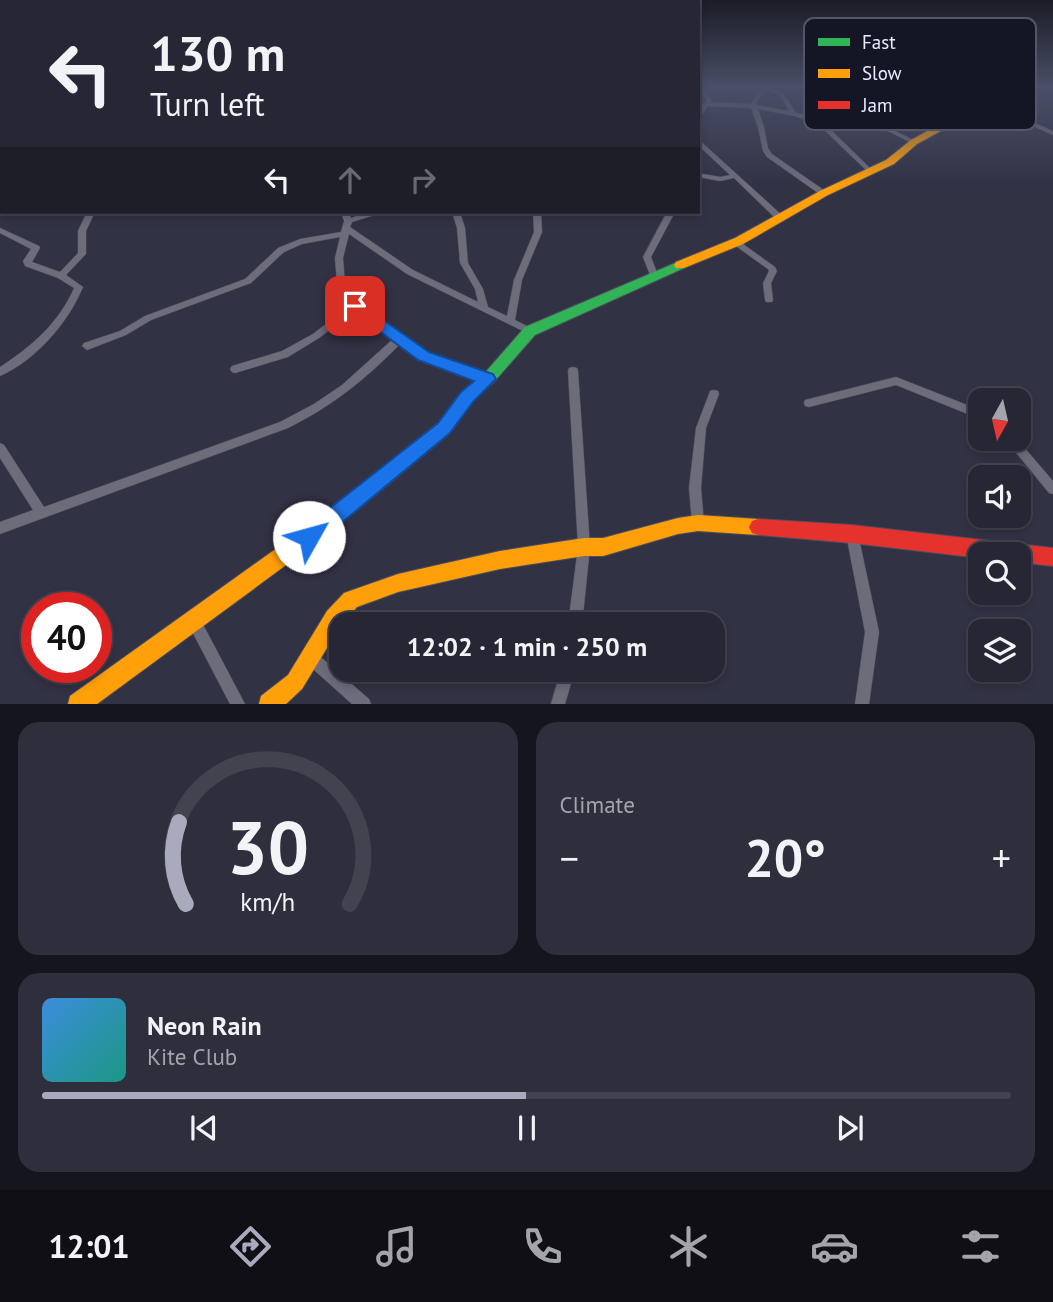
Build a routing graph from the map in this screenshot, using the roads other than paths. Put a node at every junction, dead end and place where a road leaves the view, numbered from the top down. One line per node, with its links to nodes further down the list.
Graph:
1 (759, 120): 12 (street)
2 (1036, 125): 6 (street)
3 (827, 130): 9 (street)
4 (890, 130): 7 (street)
5 (936, 130): 7 (street)
6 (1053, 133)
7 (914, 142): 9 (street)
8 (700, 143): 11 (street)
9 (870, 171): 12 (street)
10 (700, 174): 11 (street)
11 (736, 176): 19 (street)
12 (824, 193): 19 (street)
13 (90, 214): 24 (street)
14 (345, 214): 20 (street)
15 (371, 214): 20 (street)
16 (457, 214): 27 (street)
17 (537, 214): 28 (street)
18 (670, 214): 23 (street)
19 (782, 219): 22 (street)
20 (346, 228): 26 (street); 27 (street); 31 (street)
21 (0, 230): 24 (street)
22 (736, 242): 23 (street); 25 (street)
23 (654, 275): 29 (street)
24 (61, 276): 34 (street)
25 (769, 300)
26 (355, 306): 30 (street); 32 (street)
27 (484, 307): 28 (street)
28 (510, 321): 29 (street)
29 (530, 331): 35 (street)
30 (399, 339): 35 (street); 42 (street)
31 (87, 346)
32 (235, 369)
33 (573, 371): 46 (street)
34 (0, 372)
35 (488, 379): 49 (street)
36 (715, 394): 43 (street)
37 (809, 403): 38 (street)
38 (968, 410)
39 (0, 448): 42 (street)
40 (1021, 452): 41 (street)
41 (1053, 489)
42 (41, 513): 44 (street)
43 (698, 523): 45 (street); 46 (street)
44 (0, 528)
45 (852, 534): 47 (street); 57 (street)
46 (583, 547): 48 (street); 50 (street)
47 (1053, 557)
48 (576, 612)
49 (193, 619): 52 (street); 53 (street)
50 (310, 657): 54 (street); 55 (street)
51 (564, 682): 56 (street)
52 (78, 704)
53 (238, 704)
54 (269, 704)
55 (364, 704)
56 (558, 704)
57 (862, 704)

